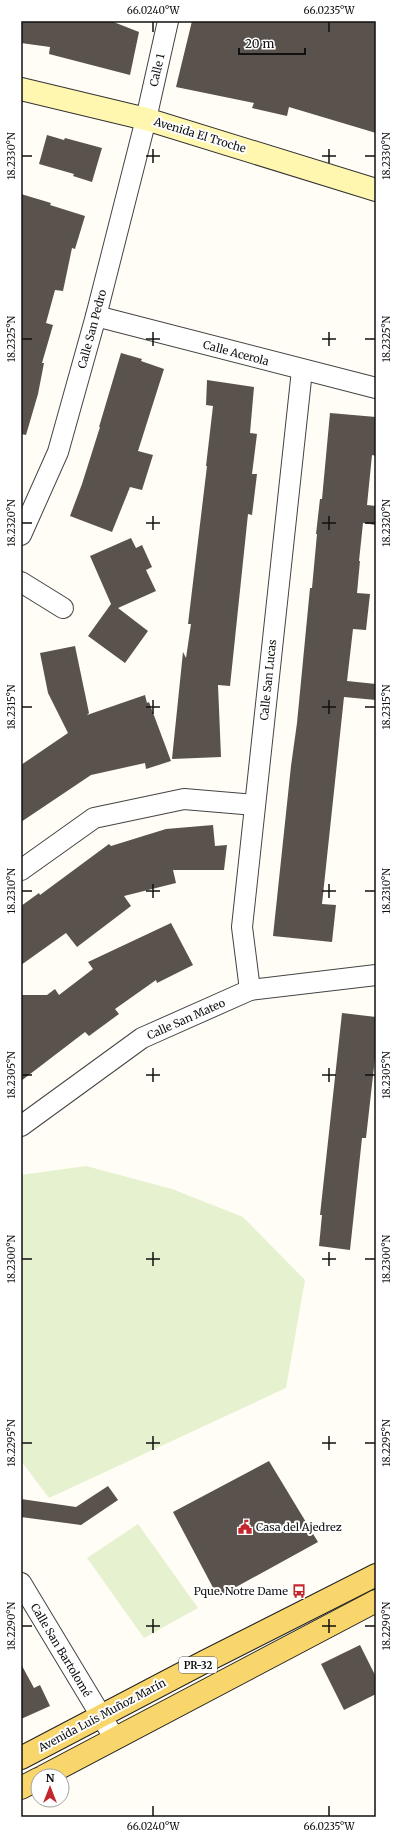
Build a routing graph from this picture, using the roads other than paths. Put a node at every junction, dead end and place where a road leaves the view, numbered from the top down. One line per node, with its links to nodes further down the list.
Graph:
1 (168, 21): 3 (street, Calle 1)
2 (21, 89): 3 (street, Avenida El Troche)
3 (146, 119): 4 (street, Avenida El Troche); 5 (street, Calle San Pedro)
4 (376, 190)
5 (96, 316): 6 (street, Calle Acerola); 8 (street, Calle San Pedro)
6 (302, 370): 7 (street, Calle Acerola); 11 (street, Calle San Lucas)
7 (376, 388)
8 (21, 535)
9 (21, 582): 10 (street)
10 (63, 608)
11 (255, 805): 12 (street); 14 (street, Calle San Lucas)
12 (21, 870)
13 (376, 975): 14 (street, Calle San Mateo)
14 (250, 990): 15 (street, Calle San Mateo)
15 (21, 1126)
16 (376, 1575): 19 (main road, Avenida Luis Muñoz Marín / PR-32)
17 (21, 1582): 19 (street, Calle San Bartolomé)
18 (376, 1601): 20 (main road, PR-32)
19 (100, 1716): 20 (street, Calle San Bartolomé); 21 (main road, Avenida Luis Muñoz Marín / PR-32)
20 (115, 1739): 22 (main road, PR-32)
21 (21, 1758)
22 (59, 1768)
23 (30, 1783): 24 (main road)
24 (21, 1788)

